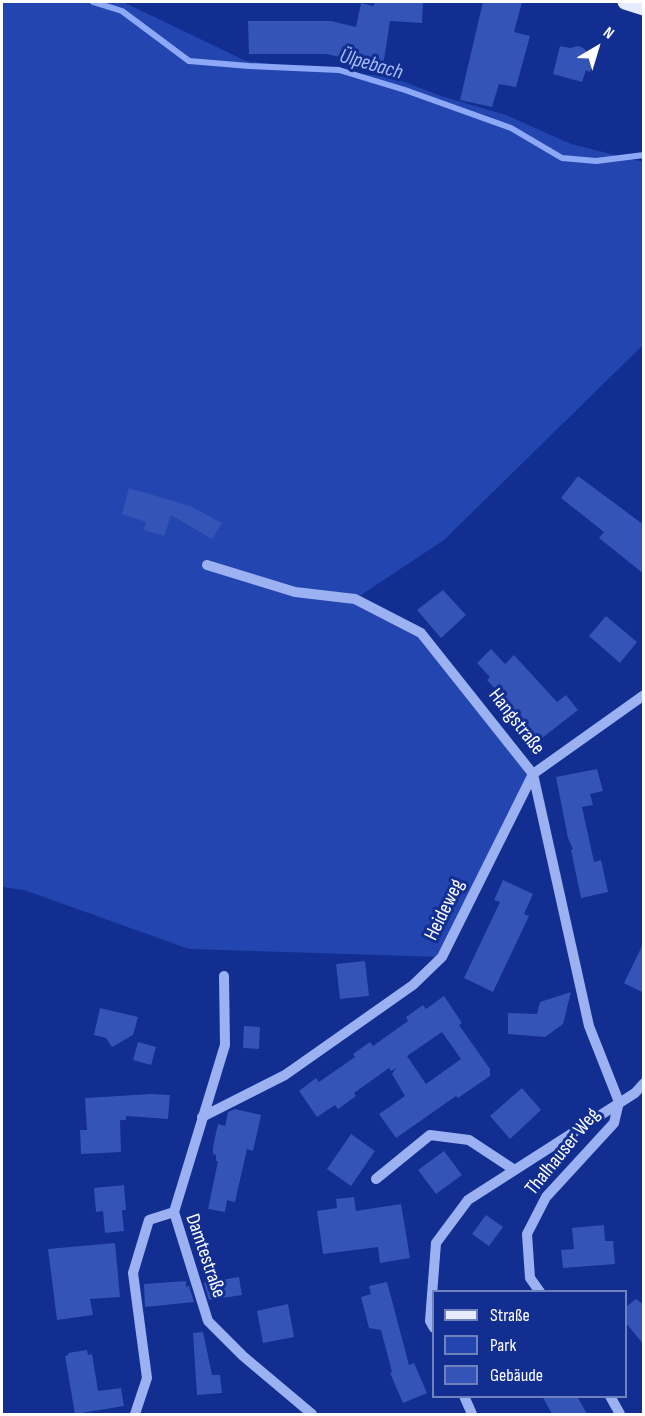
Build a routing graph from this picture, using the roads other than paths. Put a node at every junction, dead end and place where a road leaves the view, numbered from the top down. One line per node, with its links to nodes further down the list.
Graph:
1 (207, 565): 3 (street, Hangstraße)
2 (644, 695): 3 (street, Heideweg)
3 (533, 774): 6 (street, Hangstraße); 7 (street, Heideweg)
4 (224, 976): 7 (street)
5 (644, 1083): 6 (street)
6 (619, 1102): 8 (street); 12 (street, Thalhauser Weg)
7 (202, 1117): 10 (street)
8 (513, 1169): 9 (street); 11 (street)
9 (376, 1179)
10 (174, 1212): 17 (street, Damtestraße); 18 (street, Damtestraße)
11 (432, 1290)
12 (539, 1290)
13 (432, 1295): 14 (street)
14 (432, 1324)
15 (465, 1398): 19 (street)
16 (611, 1398): 20 (street)
17 (135, 1414)
18 (312, 1414)
19 (472, 1414)
20 (620, 1414)

